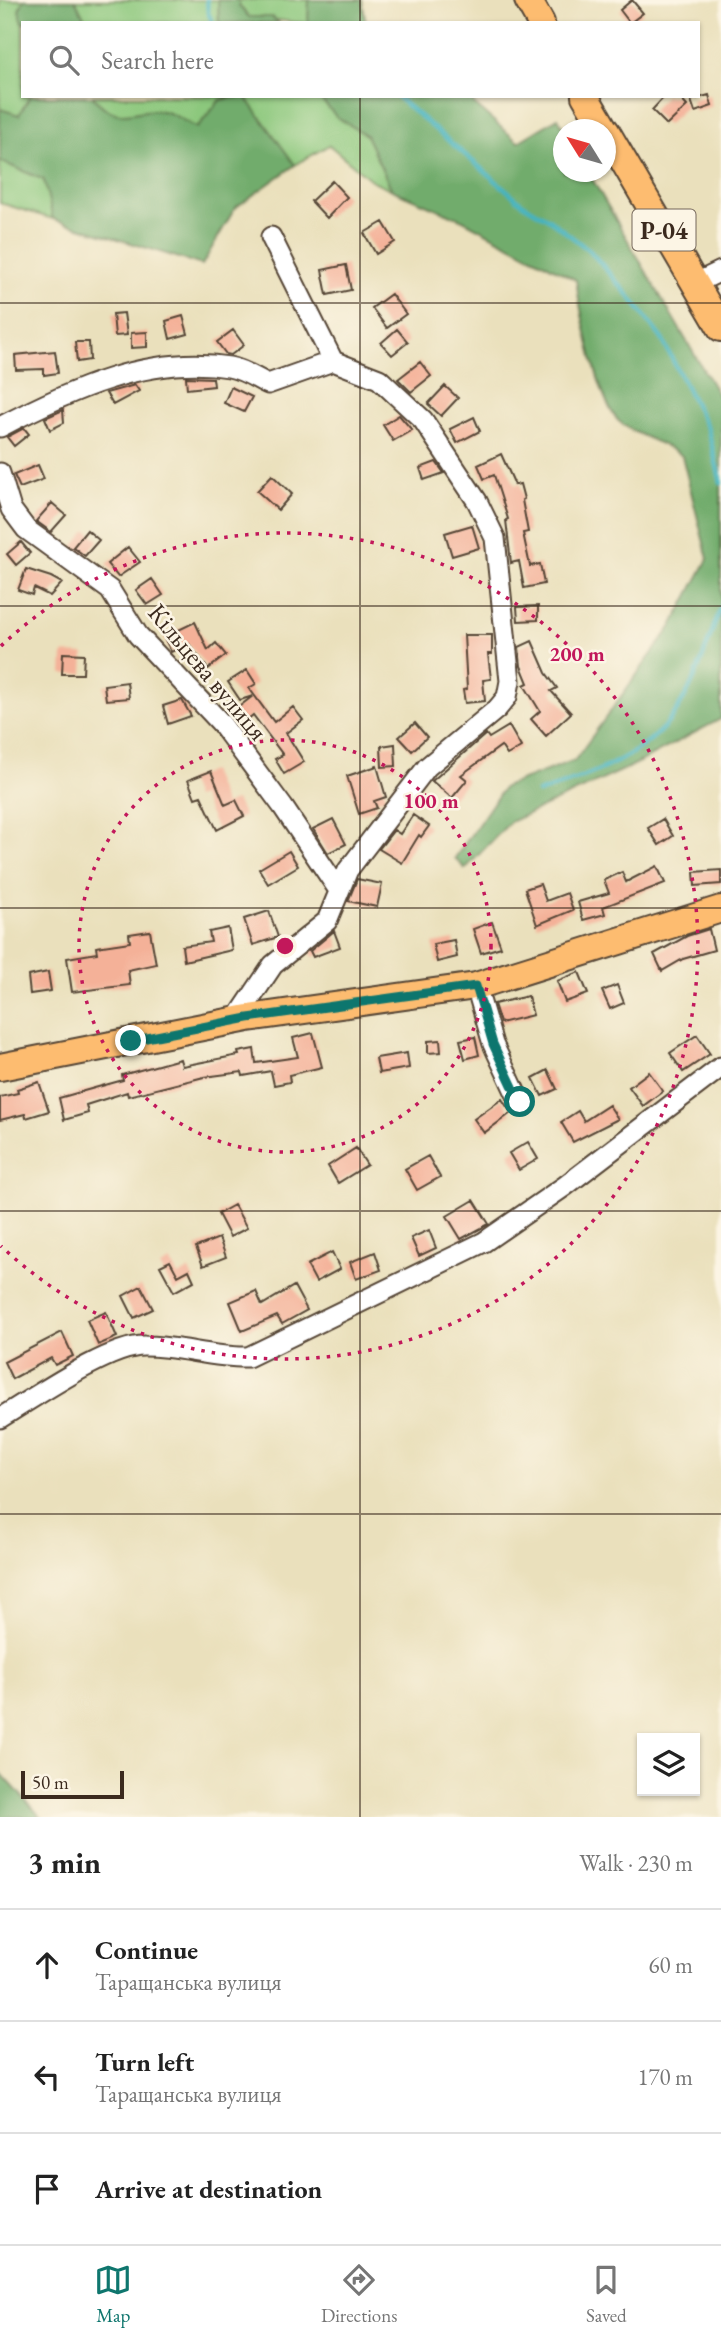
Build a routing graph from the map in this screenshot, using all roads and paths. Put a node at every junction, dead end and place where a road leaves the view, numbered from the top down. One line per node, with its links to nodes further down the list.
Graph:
1 (528, 0): 2 (main road)
2 (540, 21)
3 (586, 98): 4 (main road, Р-04)
4 (599, 119)
5 (616, 148): 8 (main road, Р-04)
6 (271, 237): 10 (street)
7 (721, 271): 8 (street)
8 (696, 283): 9 (main road, Р-04)
9 (721, 328)
10 (333, 361): 11 (street); 13 (street)
11 (0, 427)
12 (0, 473): 13 (street, Кільцева вулиця)
13 (338, 889): 16 (street)
14 (721, 909): 15 (main road)
15 (476, 986): 16 (main road); 19 (street)
16 (236, 1020): 17 (main road)
17 (0, 1067)
18 (721, 1067): 20 (street)
19 (520, 1102)
20 (0, 1418)

